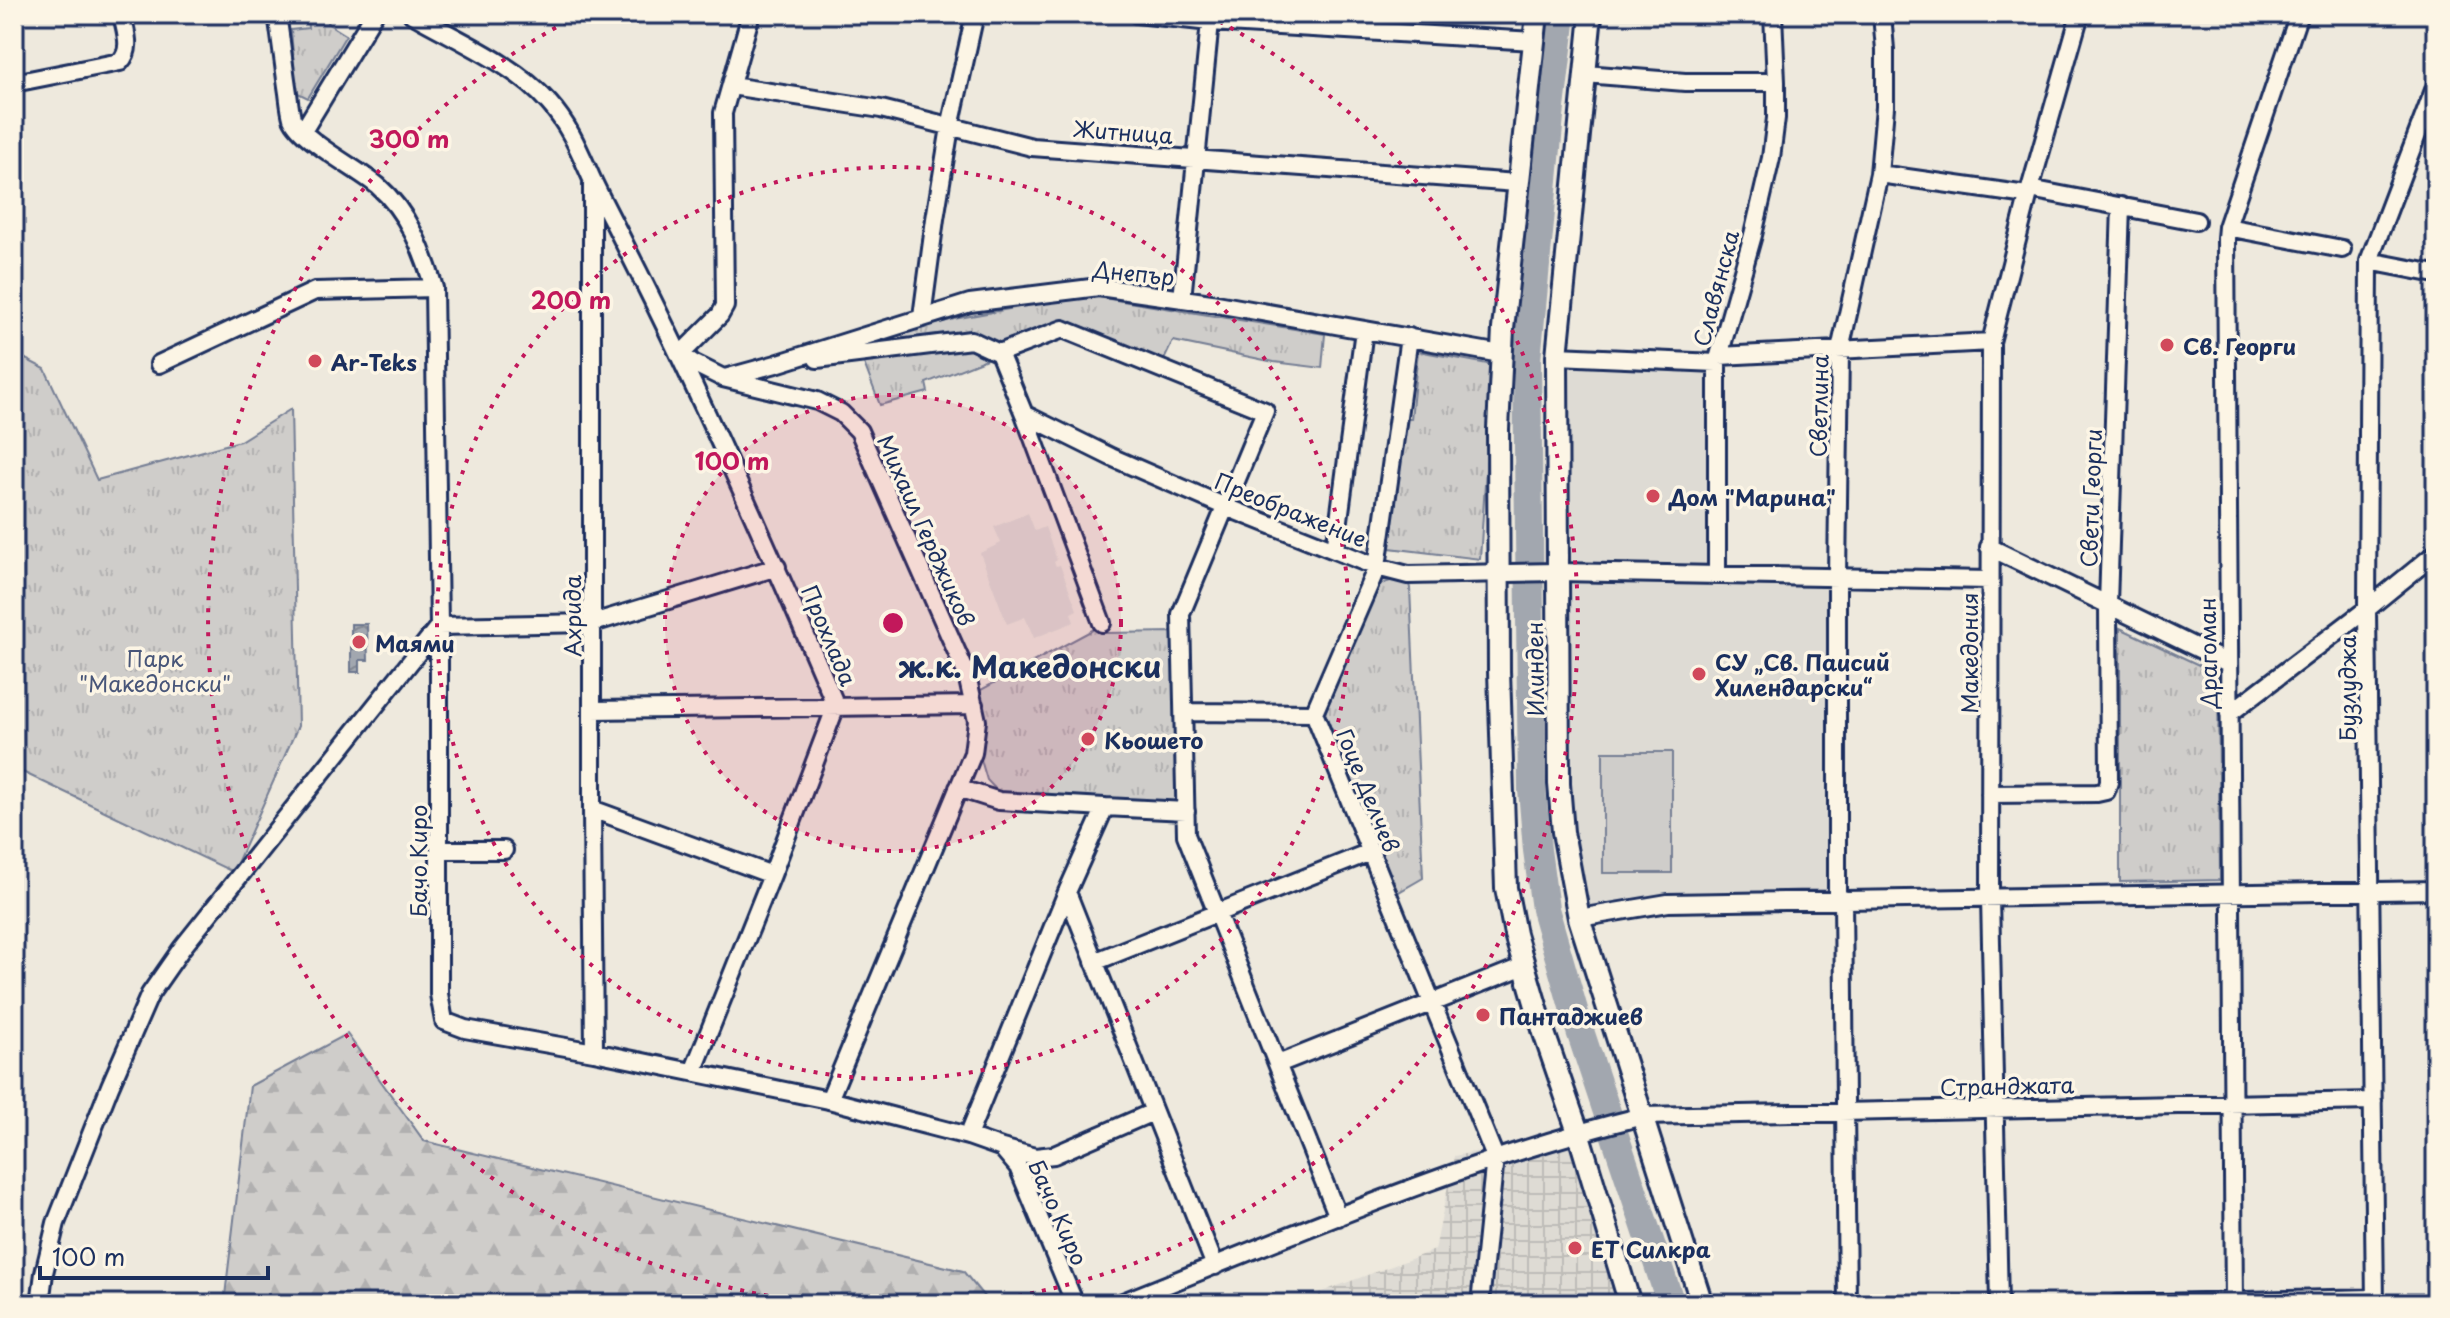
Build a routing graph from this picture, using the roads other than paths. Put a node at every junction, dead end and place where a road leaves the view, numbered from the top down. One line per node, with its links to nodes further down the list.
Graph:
1 (122, 14): 18 (street)
2 (277, 14): 22 (street)
3 (374, 14): 22 (street)
4 (412, 14): 25 (street, Прохлада)
5 (751, 14): 20 (street)
6 (975, 14): 21 (street)
7 (1137, 14): 14 (street)
8 (1537, 14): 15 (main road, Илинден)
9 (1591, 14): 16 (main road, Илинден)
10 (1773, 14): 17 (street, Славянска)
11 (1882, 14): 24 (street, Светлина)
12 (2080, 14): 27 (street, Македония)
13 (2299, 14): 30 (street, Драгоман)
14 (1210, 22): 15 (street); 23 (street)
15 (1534, 41): 26 (main road, Илинден)
16 (1585, 74): 17 (street); 44 (main road, Илинден)
17 (1776, 82): 45 (street, Славянска)
18 (14, 83)
19 (2436, 85): 32 (street, Бузлуджа)
20 (731, 86): 21 (street, Житница); 42 (street)
21 (950, 127): 23 (street, Житница); 36 (street)
22 (303, 131): 34 (street, Бачо Киро)
23 (1196, 158): 26 (street, Житница); 35 (street)
24 (1879, 174): 27 (street); 40 (street, Светлина)
25 (592, 179): 42 (street, Прохлада); 63 (street, Ахрида)
26 (1517, 183): 43 (main road, Илинден)
27 (2030, 189): 28 (street); 39 (street, Македония)
28 (2121, 206): 29 (street); 61 (street, Свети Георги)
29 (2196, 221)
30 (2227, 227): 31 (street); 66 (street, Драгоман)
31 (2342, 249)
32 (2369, 261): 33 (street); 62 (street, Бузлуджа)
33 (2436, 274)
34 (434, 288): 46 (street); 65 (street, Бачо Киро)
35 (1182, 299): 36 (street, Днепър); 37 (street, Днепър)
36 (922, 317): 47 (street, Днепър)
37 (1364, 330): 38 (street, Днепър); 52 (street)
38 (1409, 337): 43 (street, Днепър); 55 (street, Гоце Делчев)
39 (1991, 342): 40 (street); 51 (street, Македония)
40 (1840, 350): 45 (street); 59 (street, Светлина)
41 (999, 353): 47 (street); 49 (street); 50 (street)
42 (681, 354): 48 (street); 54 (street, Прохлада)
43 (1501, 354): 57 (main road, Илинден)
44 (1557, 356): 45 (street); 56 (main road, Илинден)
45 (1718, 359): 58 (street, Славянска)
46 (159, 364)
47 (776, 364): 48 (street, Днепър)
48 (723, 378): 67 (street, Михаил Герджиков)
49 (1024, 414): 50 (street, Преображение); 64 (street)
50 (1226, 507): 52 (street, Преображение); 70 (street)
51 (1989, 547): 60 (street, Македония); 61 (street)
52 (1335, 550): 55 (street, Преображение)
53 (2436, 553): 62 (street)
54 (777, 567): 63 (street); 68 (street, Прохлада)
55 (1377, 567): 57 (street, Преображение); 71 (street, Гоце Делчев)
56 (1550, 572): 57 (street, Преображение); 58 (street, Преображение); 89 (main road, Илинден)
57 (1505, 574): 91 (main road, Илинден)
58 (1717, 575): 59 (street, Преображение)
59 (1837, 577): 60 (street, Преображение); 87 (street, Светлина)
60 (1990, 580): 74 (street, Македония)
61 (2108, 604): 66 (street); 74 (street, Свети Георги)
62 (2367, 609): 72 (street); 83 (street, Бузлуджа)
63 (593, 623): 65 (street); 69 (street, Ахрида)
64 (1102, 623)
65 (439, 626): 78 (street, Бачо Киро); 111 (street)
66 (2228, 663): 72 (street, Драгоман)
67 (974, 705): 68 (street); 73 (street, Михаил Герджиков)
68 (836, 706): 69 (street); 81 (street, Прохлада)
69 (592, 710): 76 (street, Ахрида)
70 (1184, 712): 71 (street); 77 (street)
71 (1314, 713): 80 (street, Гоце Делчев)
72 (2229, 714): 85 (street, Драгоман)
73 (958, 788): 75 (street); 96 (street, Михаил Герджиков)
74 (1990, 794): 86 (street, Македония)
75 (1105, 807): 77 (street); 84 (street)
76 (592, 809): 81 (street); 93 (street, Ахрида)
77 (1186, 811): 88 (street)
78 (440, 850): 79 (street); 93 (street, Бачо Киро)
79 (504, 850)
80 (1370, 852): 88 (street); 92 (street, Гоце Делчев)
81 (772, 875): 95 (street, Прохлада)
82 (2436, 890): 83 (street)
83 (2369, 891): 85 (street); 97 (street, Бузлуджа)
84 (1067, 892): 90 (street); 104 (street)
85 (2231, 893): 86 (street); 98 (street, Драгоман)
86 (1990, 898): 87 (street); 99 (street, Македония)
87 (1840, 899): 89 (street); 100 (street, Светлина)
88 (1218, 913): 90 (street); 94 (street)
89 (1579, 918): 102 (main road, Илинден)
90 (1094, 962): 101 (street)
91 (1524, 966): 92 (street); 103 (main road, Илинден)
92 (1432, 1003): 94 (street); 106 (street, Гоце Делчев)
93 (594, 1052): 95 (street, Бачо Киро)
94 (1278, 1064): 107 (street)
95 (693, 1072): 96 (street, Бачо Киро)
96 (829, 1100): 104 (street, Бачо Киро)
97 (2373, 1101): 98 (street, Странджата); 109 (street, Бузлуджа)
98 (2232, 1103): 99 (street, Странджата); 110 (street, Драгоман)
99 (1993, 1108): 100 (street, Странджата); 118 (street, Македония)
100 (1845, 1110): 102 (street, Странджата); 117 (street, Светлина)
101 (1153, 1112): 105 (street); 108 (street)
102 (1643, 1116): 103 (street, Странджата); 116 (main road, Илинден)
103 (1578, 1132): 106 (street); 115 (main road, Илинден)
104 (968, 1136): 105 (street, Бачо Киро)
105 (1002, 1148): 112 (street, Бачо Киро)
106 (1495, 1157): 107 (street); 114 (street)
107 (1338, 1217): 108 (street)
108 (1215, 1266): 113 (street)
109 (2375, 1301): 110 (street)
110 (2234, 1303): 119 (street)
111 (40, 1304)
112 (1075, 1304)
113 (1118, 1304)
114 (1480, 1304)
115 (1630, 1304)
116 (1702, 1304)
117 (1847, 1304)
118 (1999, 1304)
119 (2117, 1304)

